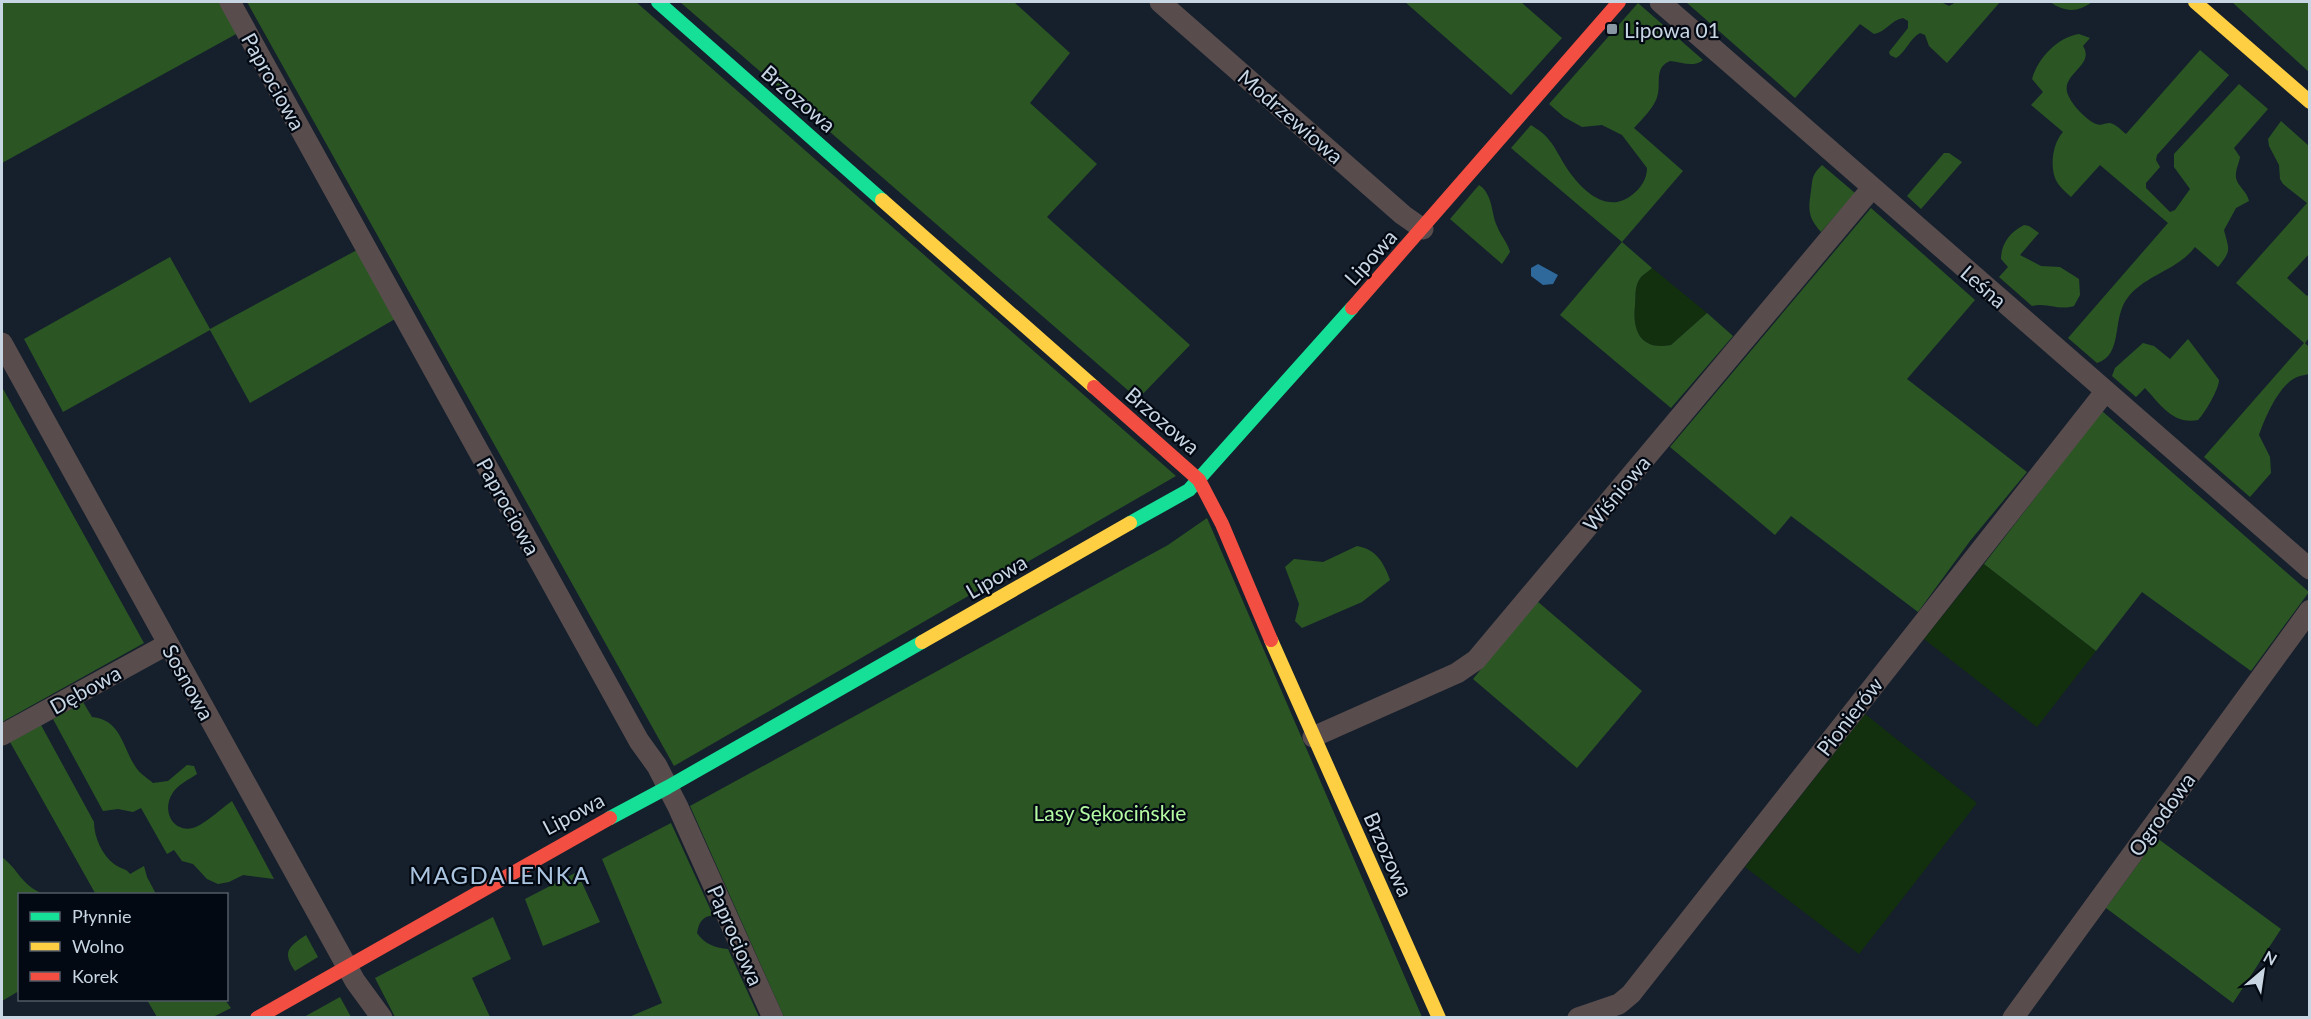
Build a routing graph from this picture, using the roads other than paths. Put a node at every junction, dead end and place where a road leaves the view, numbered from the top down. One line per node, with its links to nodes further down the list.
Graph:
1 (230, 2): 18 (street, Paprociowa)
2 (658, 2): 12 (street, Brzozowa)
3 (1160, 2): 9 (street, Modrzewiowa)
4 (1619, 2): 9 (street, Lipowa)
5 (1660, 2): 8 (street, Leśna)
6 (2195, 2): 7 (street)
7 (2310, 102)
8 (1872, 188): 11 (street, Leśna); 17 (street, Wiśniowa)
9 (1423, 229): 12 (street, Lipowa)
10 (2, 343): 15 (street, Sosnowa)
11 (2104, 392): 13 (street, Leśna); 24 (street, Pionierów)
12 (1199, 480): 17 (street, Brzozowa); 18 (street, Lipowa)
13 (2310, 568)
14 (2310, 610): 25 (street, Ogrodowa)
15 (168, 644): 16 (street, Dębowa); 19 (street, Sosnowa)
16 (2, 735)
17 (1313, 737): 23 (street, Brzozowa)
18 (668, 787): 19 (street, Lipowa); 22 (street, Paprociowa)
19 (348, 968): 20 (street, Lipowa); 21 (street, Sosnowa)
20 (257, 1017)
21 (382, 1017)
22 (773, 1017)
23 (1439, 1017)
24 (1578, 1017)
25 (2013, 1017)

